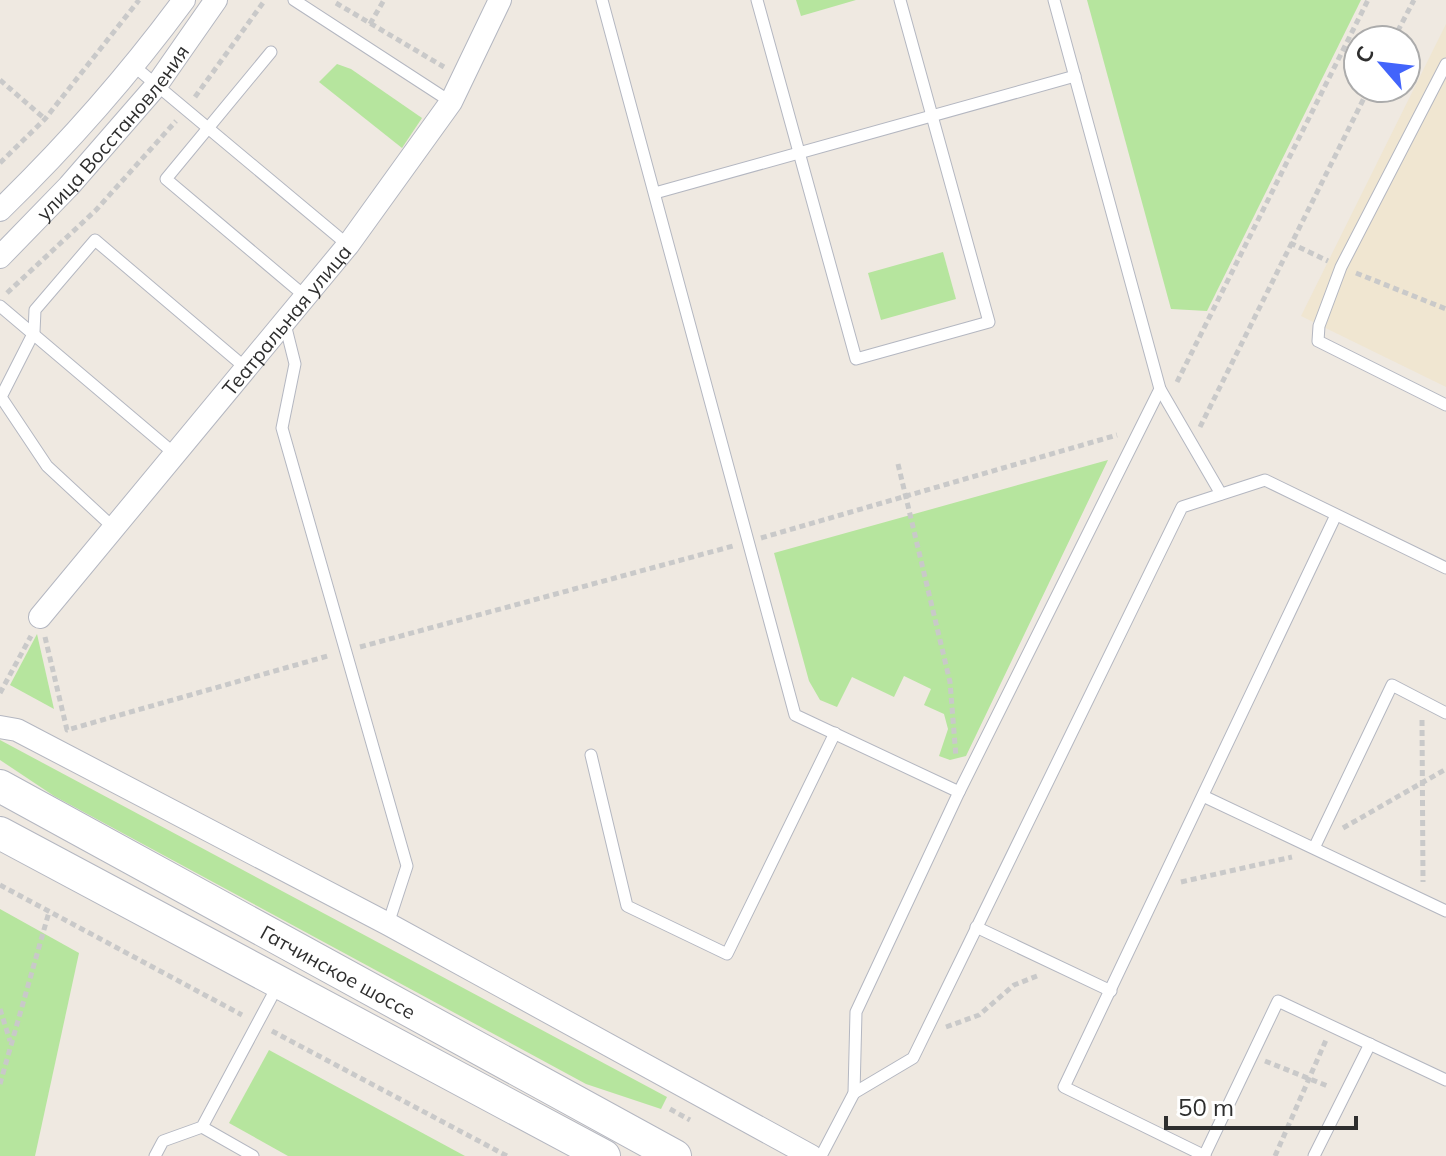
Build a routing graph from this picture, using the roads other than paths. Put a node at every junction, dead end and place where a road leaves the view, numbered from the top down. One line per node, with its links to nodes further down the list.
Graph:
1 (184, 0): 11 (street, улица Восстановления)
2 (216, 0): 13 (street, улица Восстановления)
3 (294, 0): 14 (lane)
4 (500, 0): 14 (street, Театральная улица)
5 (602, 0): 18 (lane)
6 (757, 0): 17 (lane)
7 (900, 0): 15 (lane)
8 (1054, 0): 12 (lane)
9 (271, 52): 16 (lane)
10 (1446, 64): 28 (lane)
11 (135, 67): 13 (lane); 19 (street, улица Восстановления)
12 (1075, 76): 15 (lane); 27 (lane)
13 (156, 86): 16 (lane); 21 (street, улица Восстановления)
14 (451, 102): 20 (street, Театральная улица)
15 (932, 116): 17 (lane); 17 (lane)
16 (208, 130): 20 (lane); 22 (lane)
17 (799, 153): 18 (lane)
18 (655, 193): 37 (lane)
19 (0, 210)
20 (348, 245): 22 (street, Театральная улица)
21 (0, 257)
22 (307, 297): 24 (street, Театральная улица)
23 (0, 306): 25 (lane)
24 (285, 324): 26 (street, Театральная улица); 46 (lane)
25 (34, 332): 26 (lane); 29 (lane); 32 (lane)
26 (248, 370): 29 (street, Театральная улица)
27 (1160, 389): 30 (lane); 40 (lane)
28 (1446, 405)
29 (176, 455): 32 (street, Театральная улица)
30 (1221, 494): 31 (lane); 47 (lane)
31 (1336, 515): 33 (lane); 41 (lane)
32 (115, 529): 34 (street, Театральная улица)
33 (1446, 568)
34 (40, 617)
35 (1446, 713): 43 (lane)
36 (0, 727): 46 (street)
37 (835, 733): 38 (lane); 40 (lane)
38 (591, 755)
39 (0, 786): 57 (main road, Гатчинское шоссе)
40 (959, 792): 52 (lane)
41 (1203, 796): 43 (lane); 49 (lane)
42 (0, 833): 48 (main road, Гатчинское шоссе)
43 (1310, 844): 45 (lane)
44 (1446, 894): 45 (lane)
45 (1442, 909)
46 (388, 924): 58 (street)
47 (976, 927): 49 (lane); 52 (lane)
48 (281, 981): 53 (lane); 56 (main road, Гатчинское шоссе)
49 (1111, 991): 60 (lane)
50 (1370, 1044): 51 (lane); 60 (lane); 61 (lane)
51 (1446, 1080)
52 (854, 1093): 59 (lane)
53 (202, 1127): 54 (lane); 55 (lane)
54 (155, 1156)
55 (253, 1156)
56 (604, 1156)
57 (675, 1156)
58 (811, 1156)
59 (821, 1156)
60 (1204, 1156)
61 (1314, 1156)

